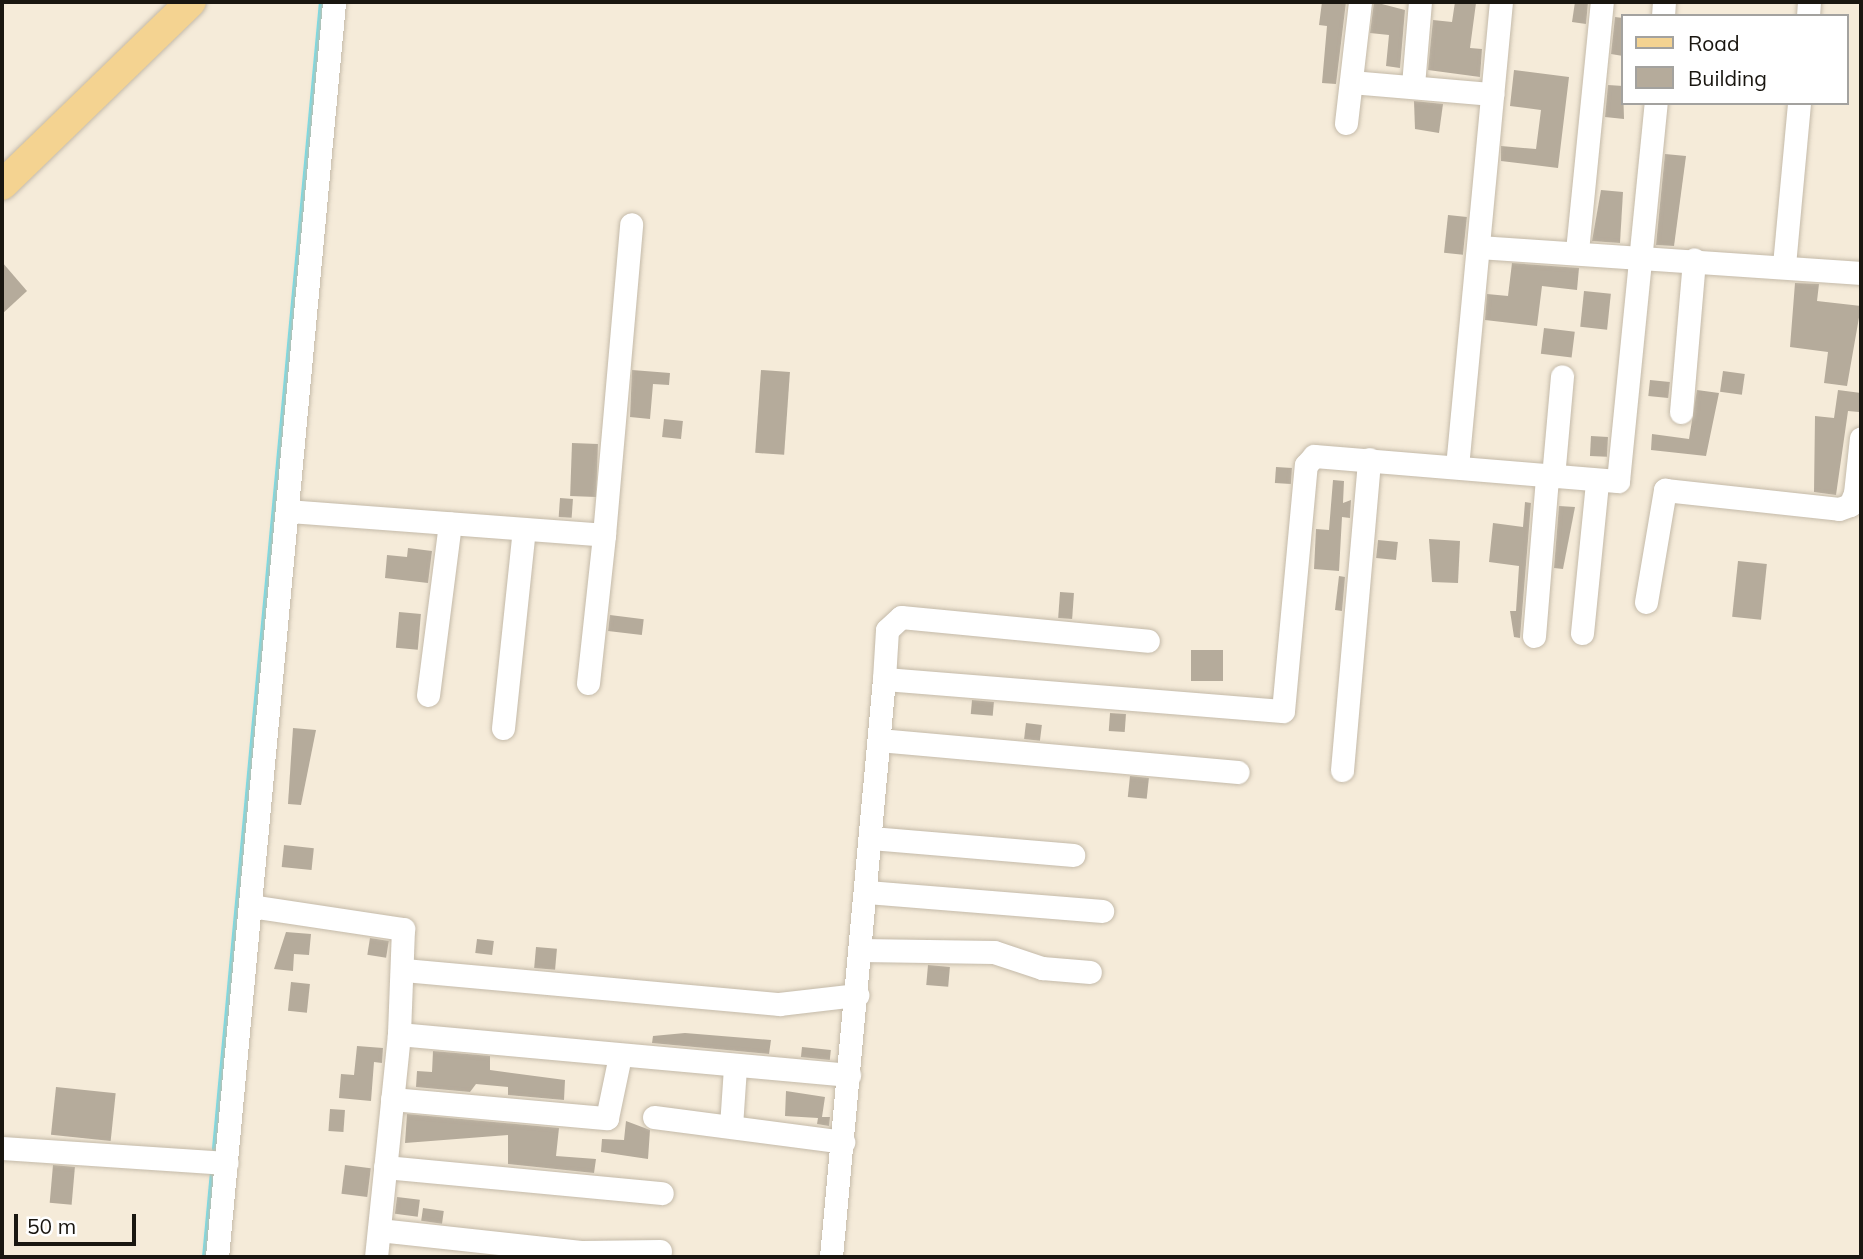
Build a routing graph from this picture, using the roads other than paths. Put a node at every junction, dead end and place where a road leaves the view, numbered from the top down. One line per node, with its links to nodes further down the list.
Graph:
1 (191, 2): 13 (main road)
2 (334, 2): 28 (street)
3 (1360, 2): 7 (street)
4 (1420, 2): 8 (street)
5 (1501, 2): 9 (street)
6 (1602, 2): 16 (street)
7 (1351, 82): 8 (street); 12 (street)
8 (1413, 85): 9 (street)
9 (1492, 94): 15 (street)
10 (1656, 105): 17 (street)
11 (1799, 105): 19 (street)
12 (1346, 123)
13 (2, 185)
14 (631, 224): 31 (street)
15 (1479, 247): 16 (street); 25 (street)
16 (1577, 251): 17 (street)
17 (1641, 256): 18 (street); 27 (street)
18 (1694, 260): 19 (street); 22 (street)
19 (1784, 265): 20 (street)
20 (1861, 273)
21 (1562, 376): 26 (street)
22 (1681, 412)
23 (1861, 438): 32 (street)
24 (1369, 459): 25 (street); 36 (street); 41 (street)
25 (1457, 467): 26 (street)
26 (1550, 477): 27 (street); 34 (street)
27 (1597, 482): 33 (street)
28 (288, 511): 29 (street); 46 (street)
29 (450, 523): 30 (street); 38 (street)
30 (524, 529): 31 (street); 39 (street)
31 (604, 535): 37 (street)
32 (1646, 601)
33 (1582, 633)
34 (1534, 636)
35 (1148, 641): 36 (street)
36 (884, 679): 40 (street)
37 (588, 683)
38 (428, 695)
39 (503, 728)
40 (879, 740): 42 (street); 43 (street)
41 (1342, 770)
42 (1238, 772)
43 (871, 838): 44 (street); 45 (street)
44 (1073, 855)
45 (867, 892): 47 (street); 48 (street)
46 (251, 906): 49 (street); 61 (street)
47 (1102, 911)
48 (861, 950): 50 (street); 51 (street)
49 (404, 970): 51 (street); 52 (street)
50 (1090, 972)
51 (857, 995): 55 (street)
52 (398, 1034): 53 (street); 56 (street)
53 (620, 1056): 54 (street); 56 (street)
54 (735, 1067): 55 (street); 58 (street)
55 (849, 1075): 59 (street)
56 (392, 1099): 62 (street)
57 (654, 1117): 58 (street)
58 (731, 1126): 59 (street)
59 (843, 1142): 68 (street)
60 (2, 1148): 61 (street)
61 (226, 1163): 66 (street)
62 (385, 1167): 63 (street); 64 (street)
63 (662, 1193)
64 (379, 1230): 65 (street); 67 (street)
65 (660, 1251)
66 (217, 1257)
67 (376, 1257)
68 (831, 1257)

